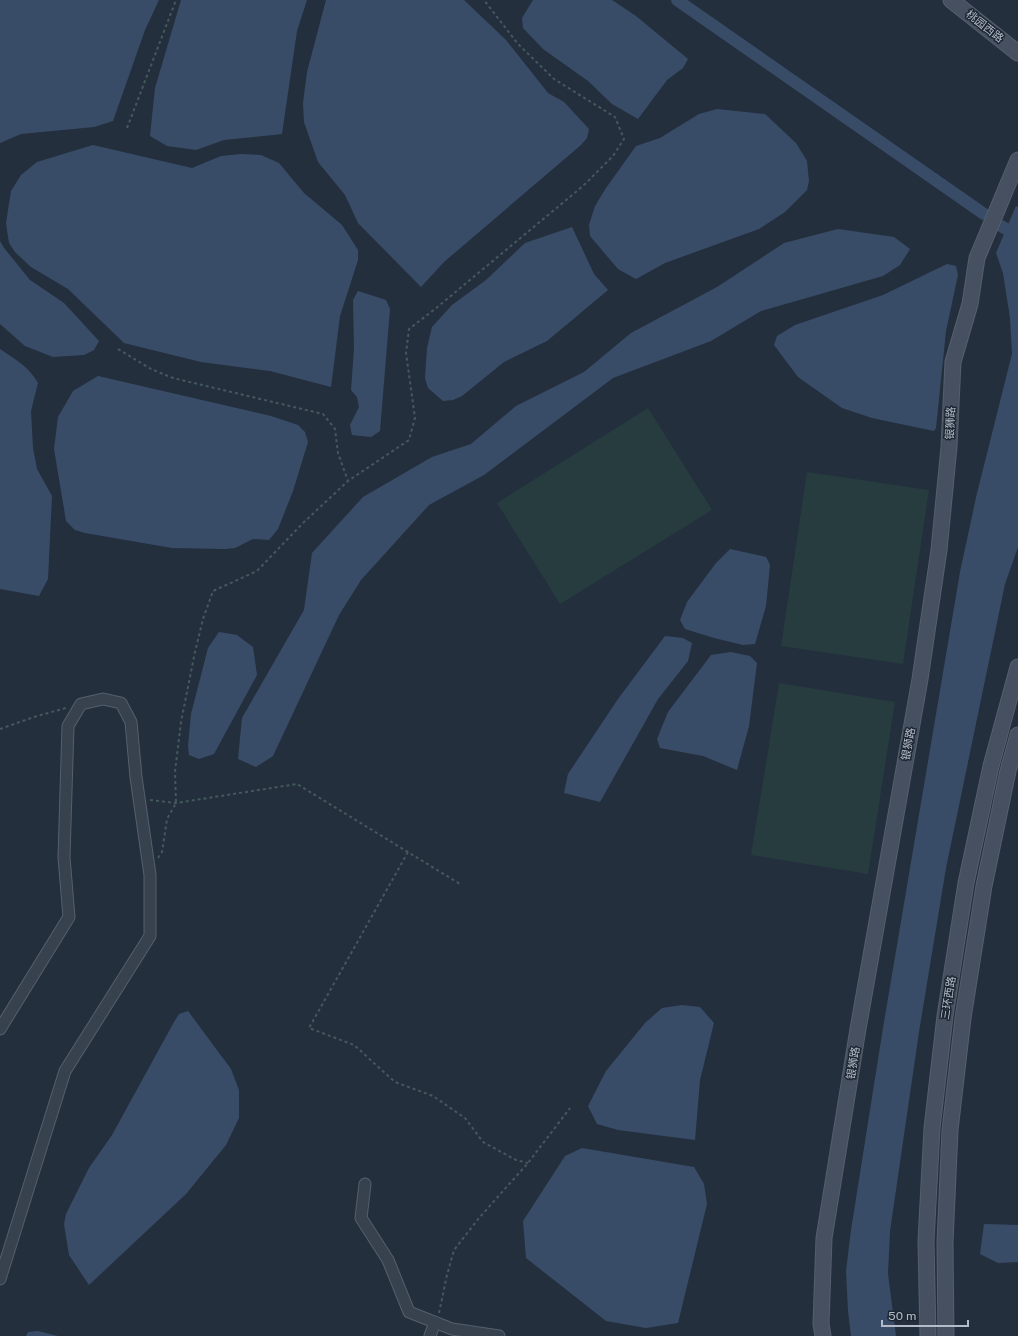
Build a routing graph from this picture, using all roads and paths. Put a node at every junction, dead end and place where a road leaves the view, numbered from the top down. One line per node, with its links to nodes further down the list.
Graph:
1 (176, 0): 5 (path)
2 (484, 0): 8 (path)
3 (951, 0): 4 (main road, 桃园西路)
4 (1018, 53)
5 (127, 128)
6 (1018, 160): 26 (main road, 银狮路)
7 (118, 349): 8 (path)
8 (348, 481): 14 (path)
9 (1018, 667): 27 (main road, 三环西路)
10 (81, 704): 11 (path); 13 (street); 18 (street)
11 (0, 729)
12 (1018, 735): 28 (main road, 三环西路)
13 (139, 798): 14 (path); 16 (street)
14 (176, 803): 15 (path); 16 (path)
15 (408, 852): 17 (path); 20 (path)
16 (150, 875): 22 (street)
17 (460, 884)
18 (0, 1029)
19 (570, 1108): 20 (path)
20 (528, 1163): 23 (path)
21 (365, 1184): 23 (street)
22 (0, 1279)
23 (435, 1322): 24 (street); 25 (street)
24 (430, 1336)
25 (499, 1336)
26 (823, 1336)
27 (928, 1336)
28 (946, 1336)

